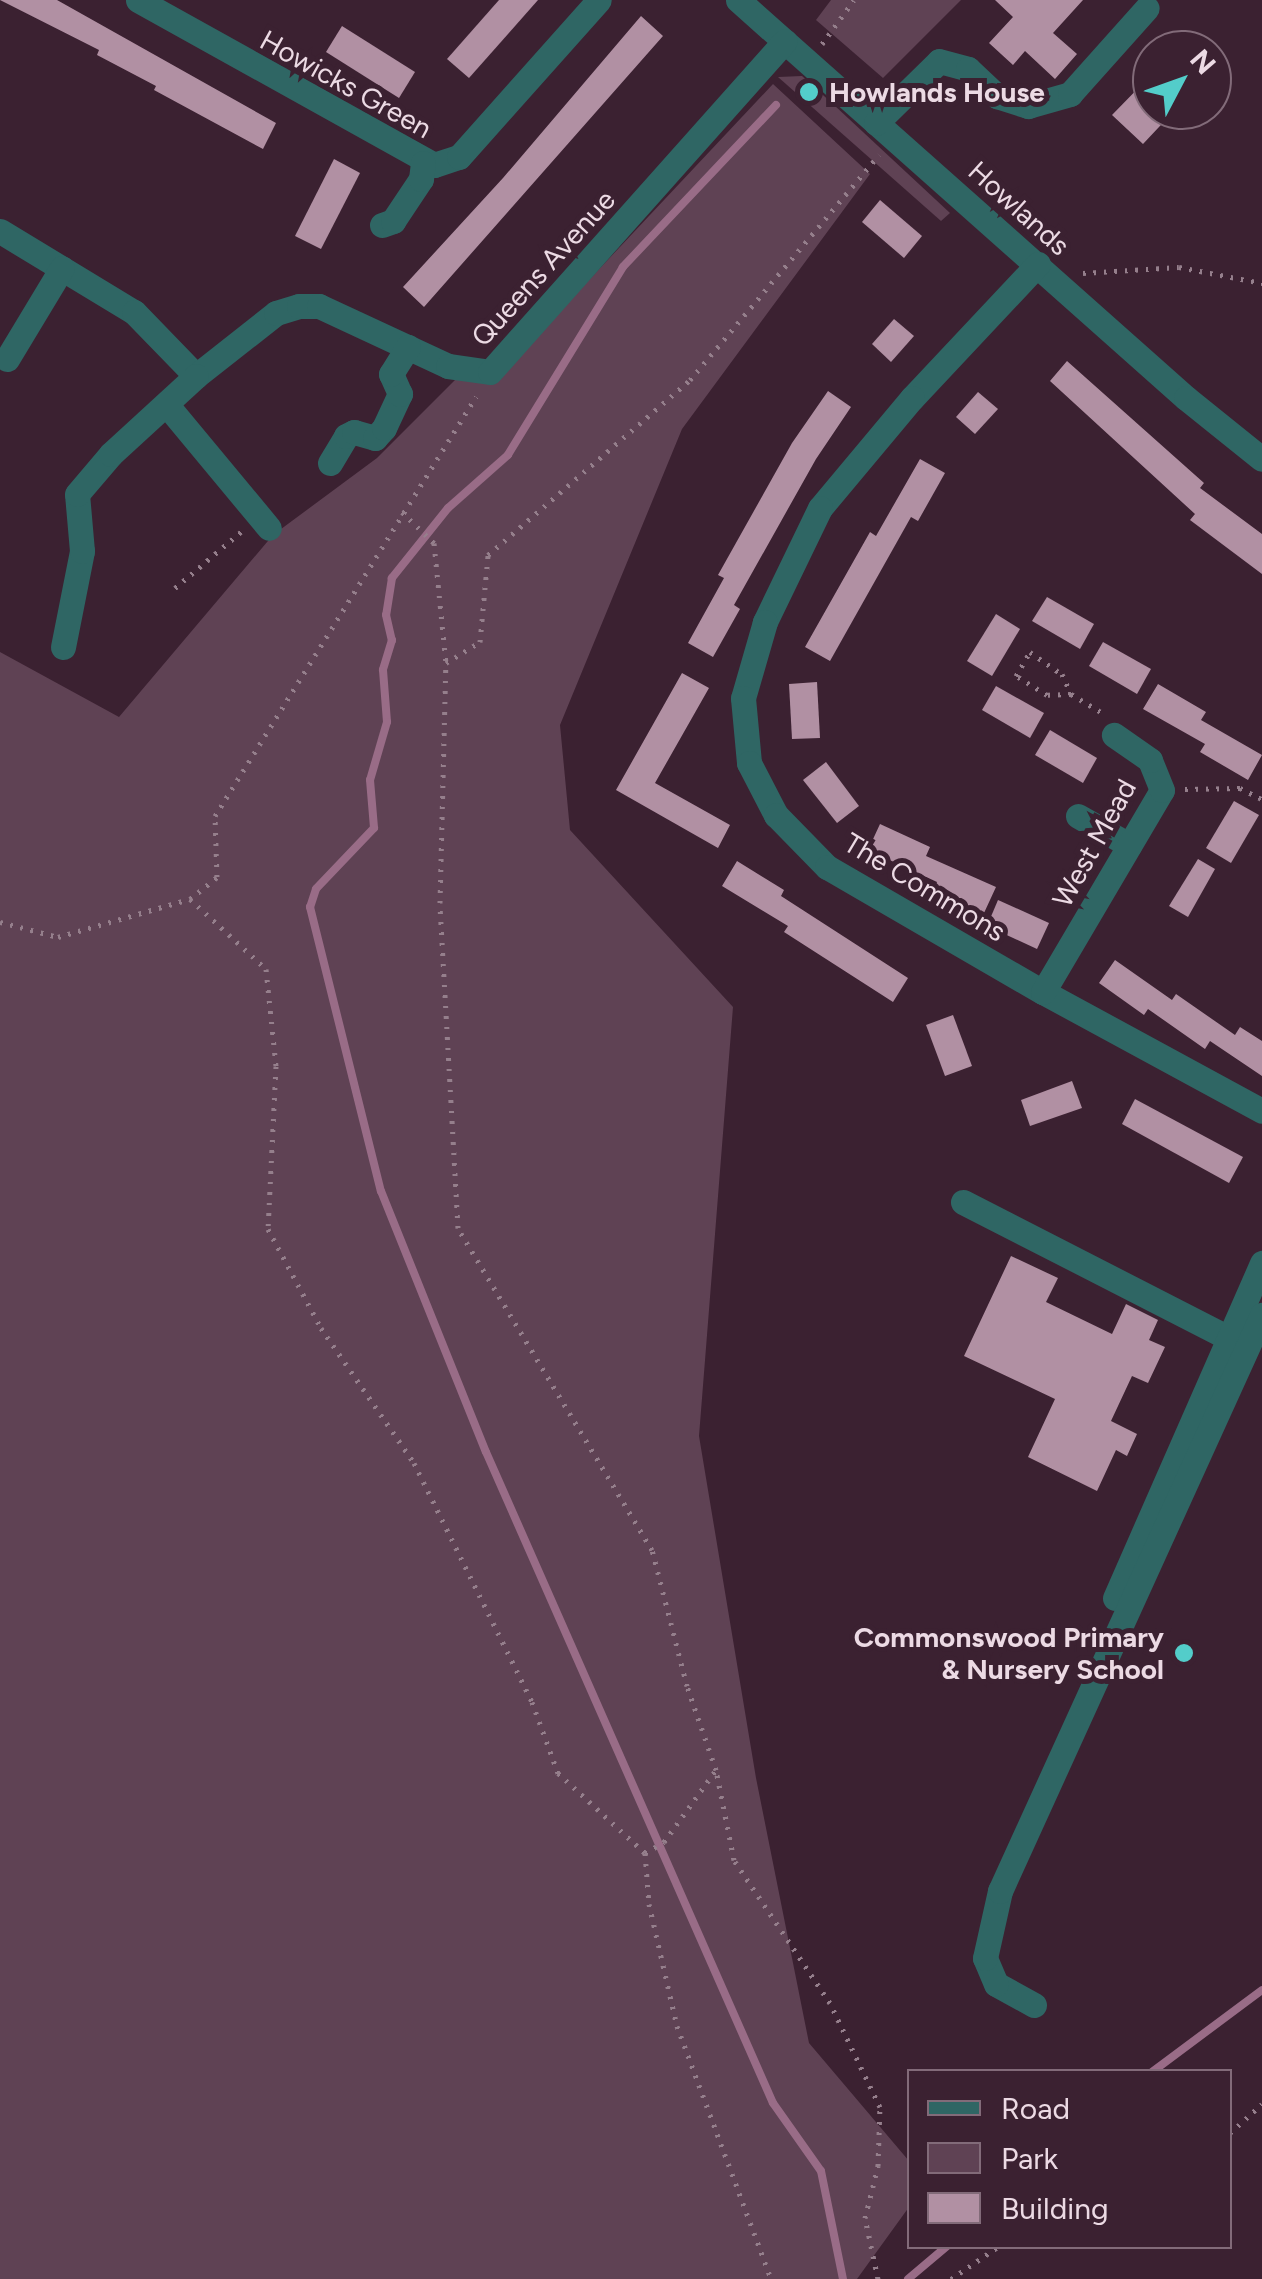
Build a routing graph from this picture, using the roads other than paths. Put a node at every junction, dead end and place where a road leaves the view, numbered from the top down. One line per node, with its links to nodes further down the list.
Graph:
1 (138, 0): 6 (street, Howicks Green)
2 (166, 0): 6 (street, Howicks Green)
3 (599, 0): 9 (street, Howicks Green)
4 (738, 0): 7 (street, Howlands)
5 (1147, 8): 8 (street)
6 (180, 24): 9 (street, Howicks Green)
7 (785, 41): 8 (street, Howlands); 14 (street, Queens Avenue)
8 (885, 130): 13 (street, Howlands)
9 (423, 163): 10 (street)
10 (382, 224)
11 (0, 231): 12 (street)
12 (62, 268): 15 (street); 16 (street)
13 (1044, 269): 18 (street, Howlands); 25 (street, The Commons)
14 (408, 347): 16 (street, Queens Avenue); 19 (street)
15 (7, 358)
16 (196, 376): 17 (street)
17 (166, 404): 20 (street); 21 (street)
18 (1262, 458)
19 (330, 464)
20 (265, 522)
21 (63, 647)
22 (1114, 735): 24 (street, West Mead)
23 (1078, 816): 24 (street)
24 (1129, 846): 25 (street, West Mead)
25 (1043, 992): 26 (street, The Commons)
26 (1262, 1111)
27 (962, 1202): 30 (street)
28 (1262, 1263): 30 (street)
29 (1262, 1314): 32 (street)
30 (1227, 1337): 31 (street)
31 (982, 1906)
32 (1034, 2005)

